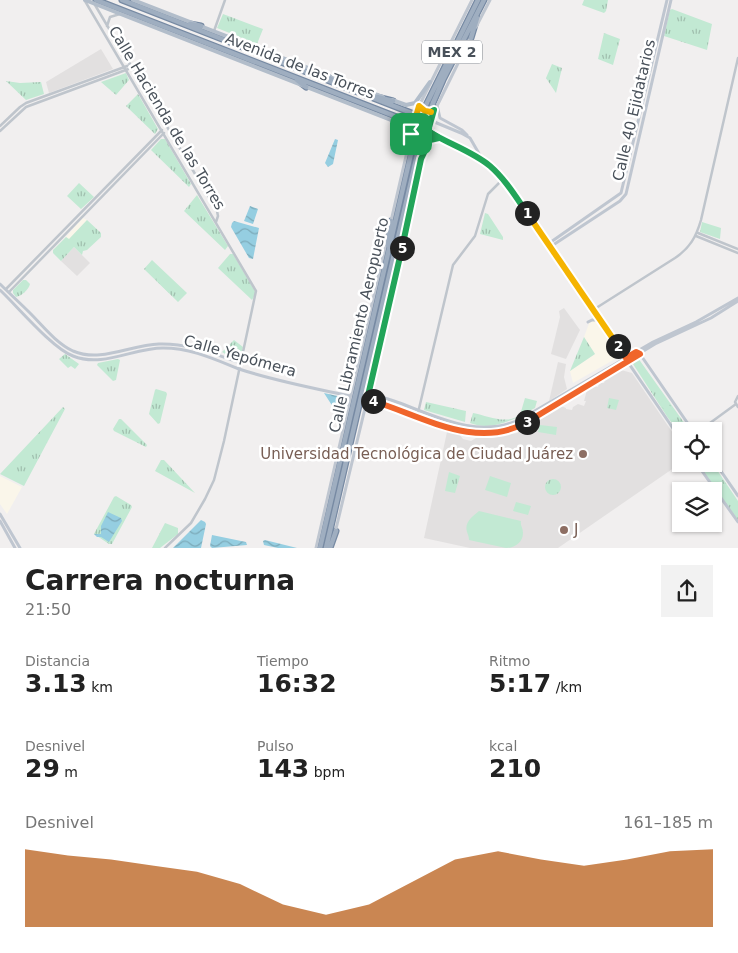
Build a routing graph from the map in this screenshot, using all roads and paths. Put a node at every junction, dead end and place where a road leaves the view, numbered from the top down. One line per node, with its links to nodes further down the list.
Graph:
1 (84, 0): 10 (main road, Avenida de las Torres); 17 (street, Calle Hacienda de las Torres)
2 (122, 0): 11 (highway, Avenida de las Torres)
3 (126, 0): 11 (highway)
4 (225, 0): 23 (street)
5 (472, 0): 39 (main road)
6 (478, 0): 58 (highway, MEX 2, bridge)
7 (484, 0): 25 (highway); 45 (highway, MEX 2)
8 (490, 0): 25 (main road)
9 (669, 0): 70 (main road, Calle 40 Ejidatarios)
10 (95, 2): 12 (main road, Avenida de las Torres); 13 (street, Calle Hacienda de las Torres); 15 (highway, Avenida de las Torres)
11 (133, 2): 14 (highway, Avenida de las Torres); 21 (main road, Avenida de las Torres)
12 (122, 14): 15 (highway); 22 (street); 27 (main road, Avenida de las Torres)
13 (101, 16): 17 (street); 22 (street, Calle Hacienda de las Torres)
14 (160, 16): 16 (highway, Avenida de las Torres); 18 (highway)
15 (140, 17): 18 (highway, Avenida de las Torres)
16 (168, 18): 19 (highway, Avenida de las Torres); 20 (highway)
17 (96, 19): 35 (street, Calle Hacienda de las Torres)
18 (156, 23): 20 (highway, Avenida de las Torres)
19 (180, 23): 21 (highway); 23 (highway, Avenida de las Torres)
20 (164, 26): 24 (highway, Avenida de las Torres)
21 (201, 26): 23 (main road, Avenida de las Torres)
22 (107, 27): 33 (street, Calle Hacienda de las Torres)
23 (213, 34): 24 (highway); 26 (main road, Avenida de las Torres); 29 (highway, Avenida de las Torres)
24 (190, 37): 28 (highway, Avenida de las Torres)
25 (470, 38): 45 (main road)
26 (243, 42): 29 (highway); 37 (main road, Avenida de las Torres)
27 (200, 45): 28 (highway); 41 (main road, Avenida de las Torres)
28 (217, 47): 34 (highway, Avenida de las Torres)
29 (260, 55): 30 (highway, Avenida de las Torres)
30 (268, 58): 32 (highway, Avenida de las Torres); 34 (highway)
31 (738, 58): 69 (street)
32 (282, 64): 36 (highway); 40 (highway, Avenida de las Torres)
33 (130, 66): 35 (street); 68 (street, Calle Hacienda de las Torres)
34 (263, 66): 36 (highway, Avenida de las Torres)
35 (126, 68): 53 (street); 54 (street, Calle Hacienda de las Torres); 55 (street)
36 (278, 71): 38 (highway, Avenida de las Torres)
37 (324, 74): 40 (highway); 43 (main road, Avenida de las Torres)
38 (292, 76): 41 (highway); 44 (highway, Avenida de las Torres)
39 (430, 82): 43 (main road, Avenida de las Torres); 46 (main road)
40 (338, 85): 42 (highway, Avenida de las Torres)
41 (306, 87): 44 (main road, Avenida de las Torres)
42 (361, 94): 43 (highway); 48 (highway, Avenida de las Torres)
43 (392, 101)
44 (355, 104): 50 (highway, Avenida de las Torres); 62 (main road, Avenida de las Torres)
45 (435, 104): 47 (main road); 58 (highway, MEX 2, bridge); 59 (main road)
46 (419, 106): 47 (main road); 49 (main road)
47 (434, 110): 51 (main road)
48 (407, 112): 49 (highway, Avenida de las Torres); 50 (highway)
49 (416, 115): 51 (highway, Avenida de las Torres); 52 (main road)
50 (402, 119): 52 (highway, Avenida de las Torres)
51 (432, 121): 56 (main road); 59 (main road, Avenida de las Torres)
52 (413, 124): 56 (highway, Avenida de las Torres); 58 (main road)
53 (0, 126)
54 (162, 130): 57 (street, Calle Hacienda de las Torres); 77 (street)
55 (0, 131)
56 (428, 131): 60 (main road, Avenida de las Torres); 61 (main road)
57 (164, 133): 68 (street, Calle Hacienda de las Torres); 77 (street)
58 (416, 136): 61 (main road); 62 (main road); 73 (highway, Calle Libramiento Aeropuerto / MEX 2); 74 (highway, Calle Libramiento Aeropuerto / MEX 2)
59 (467, 136): 64 (main road, Avenida de las Torres)
60 (439, 138): 63 (main road); 64 (main road, Avenida de las Torres)
61 (425, 142): 63 (main road)
62 (408, 143): 67 (main road)
63 (421, 159): 66 (main road)
64 (490, 166): 65 (main road, Avenida de las Torres)
65 (503, 179): 70 (main road, Avenida de las Torres); 93 (street)
66 (409, 212): 73 (highway); 87 (main road)
67 (390, 221): 74 (highway); 89 (main road)
68 (216, 222): 85 (street, Calle Hacienda de las Torres)
69 (697, 234): 71 (street); 72 (street); 79 (street)
70 (549, 245): 79 (main road, Avenida de las Torres)
71 (738, 249)
72 (738, 254)
73 (394, 256): 82 (highway, Calle Libramiento Aeropuerto / MEX 2)
74 (388, 257): 108 (highway, Calle Libramiento Aeropuerto / MEX 2)
75 (0, 284): 77 (main road, Calle Yepómera)
76 (0, 290): 86 (main road, Calle Yepómera)
77 (7, 291): 85 (main road, Calle Yepómera)
78 (738, 299): 83 (main road)
79 (593, 310): 80 (main road, Avenida de las Torres)
80 (600, 320): 81 (main road); 84 (main road, Avenida de las Torres)
81 (588, 322)
82 (378, 329): 87 (highway); 109 (highway, Calle Libramiento Aeropuerto / MEX 2)
83 (638, 353): 84 (main road); 95 (main road)
84 (627, 360): 93 (main road); 94 (main road); 97 (main road, Avenida de las Torres)
85 (240, 363): 86 (street)
86 (239, 368): 89 (main road, Calle Yepómera); 107 (street)
87 (373, 373): 88 (main road)
88 (368, 393): 91 (main road); 93 (main road)
89 (350, 396): 108 (main road)
90 (738, 396): 92 (street)
91 (367, 400): 94 (main road); 104 (main road)
92 (737, 406): 96 (street)
93 (418, 411): 94 (street)
94 (417, 417)
95 (688, 422)
96 (713, 422)
97 (672, 427)
98 (703, 472): 103 (main road)
99 (722, 472): 100 (main road)
100 (738, 496)
101 (0, 514): 106 (main road)
102 (0, 521): 105 (main road)
103 (738, 522)
104 (336, 531): 109 (highway)
105 (16, 548)
106 (20, 548)
107 (165, 548)
108 (317, 548)
109 (329, 548)

